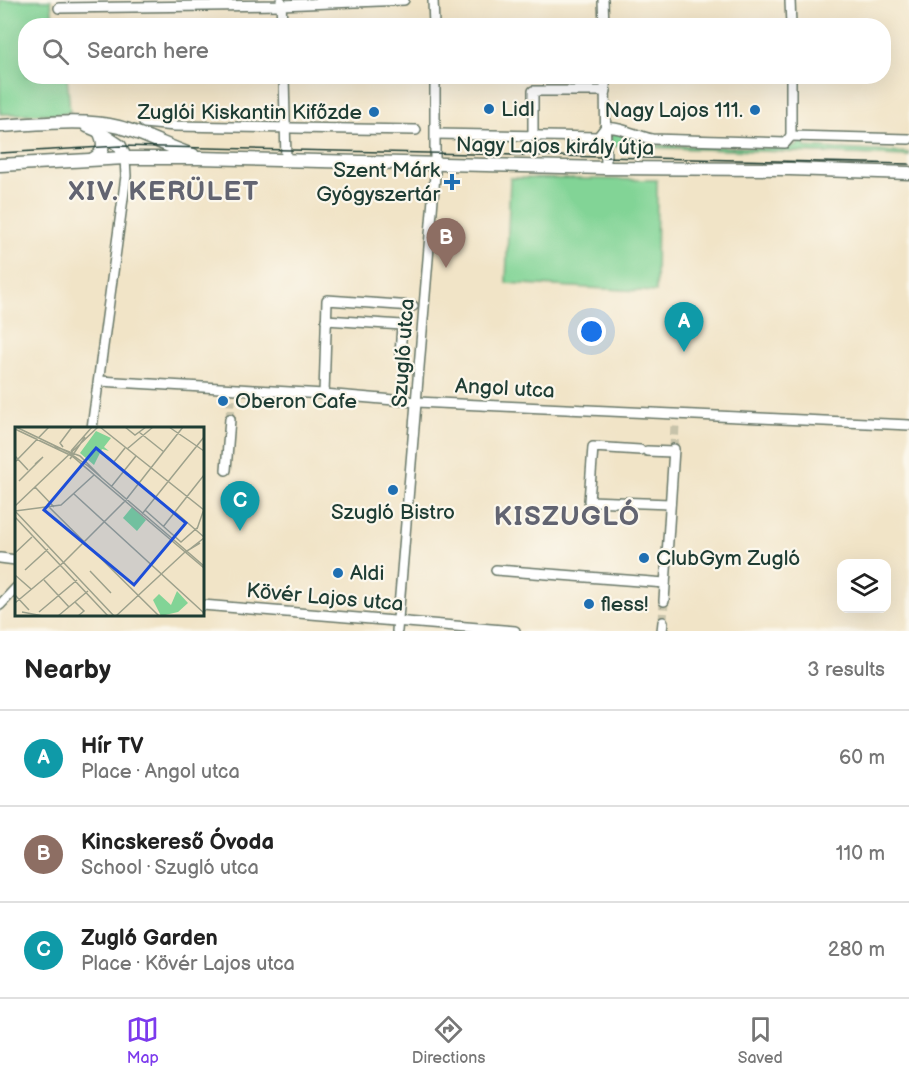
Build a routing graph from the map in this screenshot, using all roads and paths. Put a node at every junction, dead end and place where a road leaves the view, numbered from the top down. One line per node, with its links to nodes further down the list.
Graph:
1 (404, 0): 5 (street)
2 (433, 0): 9 (street)
3 (603, 0): 10 (street)
4 (790, 0): 11 (street)
5 (281, 2): 6 (street); 8 (street)
6 (175, 4): 7 (street)
7 (59, 8)
8 (282, 18)
9 (434, 18)
10 (604, 18)
11 (791, 18)
12 (284, 84): 21 (street)
13 (435, 84): 24 (street, Szugló utca)
14 (606, 84): 16 (street)
15 (791, 84): 26 (street)
16 (606, 91): 20 (street); 25 (street)
17 (73, 123): 19 (main road, Nagy Lajos király útja); 23 (main road); 29 (main road, Nagy Lajos király útja)
18 (144, 123): 21 (street)
19 (0, 126)
20 (605, 128): 25 (street); 26 (street, Nagy Lajos király útja); 34 (street)
21 (286, 129): 22 (street); 31 (street)
22 (416, 130)
23 (99, 132): 28 (main road); 30 (main road)
24 (436, 134): 25 (street); 32 (street, Szugló utca)
25 (534, 135)
26 (792, 136): 27 (street, Nagy Lajos király útja)
27 (909, 140)
28 (125, 158): 29 (main road, Nagy Lajos király útja); 30 (main road, Nagy Lajos király útja); 39 (street)
29 (199, 158): 31 (main road, Nagy Lajos király útja)
30 (93, 159): 33 (main road, Nagy Lajos király útja)
31 (286, 160): 32 (main road, Nagy Lajos király útja)
32 (436, 164): 34 (main road, Nagy Lajos király útja); 43 (street, Szugló utca)
33 (0, 165)
34 (606, 168): 35 (main road, Nagy Lajos király útja)
35 (909, 173)
36 (413, 306): 37 (street)
37 (326, 320): 38 (street); 41 (street)
38 (400, 355)
39 (99, 381): 40 (street, Angol utca); 46 (street)
40 (232, 389): 41 (street, Angol utca); 42 (street)
41 (324, 394): 43 (street, Angol utca)
42 (231, 400)
43 (417, 402): 45 (street, Angol utca); 59 (street, Szugló utca)
44 (230, 419): 47 (street)
45 (909, 424)
46 (93, 427)
47 (226, 470)
48 (670, 504): 48 (street); 52 (street)
49 (0, 558): 50 (street)
50 (15, 560)
51 (496, 570): 52 (street)
52 (665, 583): 54 (street)
53 (15, 589): 56 (street)
54 (664, 601)
55 (317, 603): 58 (street)
56 (0, 605)
57 (204, 605): 58 (street, Kövér Lajos utca)
58 (316, 615): 59 (street, Kövér Lajos utca)
59 (397, 627): 60 (street, Kövér Lajos utca)
60 (515, 631)

